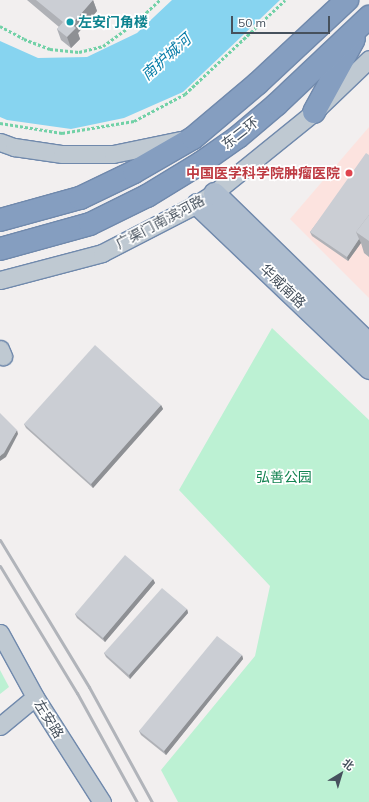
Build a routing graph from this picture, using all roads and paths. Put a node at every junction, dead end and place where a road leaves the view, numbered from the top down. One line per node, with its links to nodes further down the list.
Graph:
1 (160, 0): 5 (path)
2 (285, 0): 8 (path)
3 (347, 0): 9 (highway, 东二环)
4 (367, 19): 7 (highway); 13 (highway, 东二环)
5 (0, 26)
6 (369, 59): 7 (street, 广渠门南滨河路)
7 (314, 112): 11 (street, 广渠门南滨河路)
8 (0, 123)
9 (193, 138): 10 (street); 12 (highway, 东二环)
10 (0, 142)
11 (206, 198): 14 (street, 广渠门南滨河路); 15 (main road, 华威南路); 16 (main road, 华威南路)
12 (0, 220)
13 (0, 249)
14 (0, 280)
15 (369, 344)
16 (369, 368)
17 (0, 633): 18 (street, 左安路)
18 (35, 697): 19 (street); 20 (street, 左安路)
19 (0, 726)
20 (102, 802)

